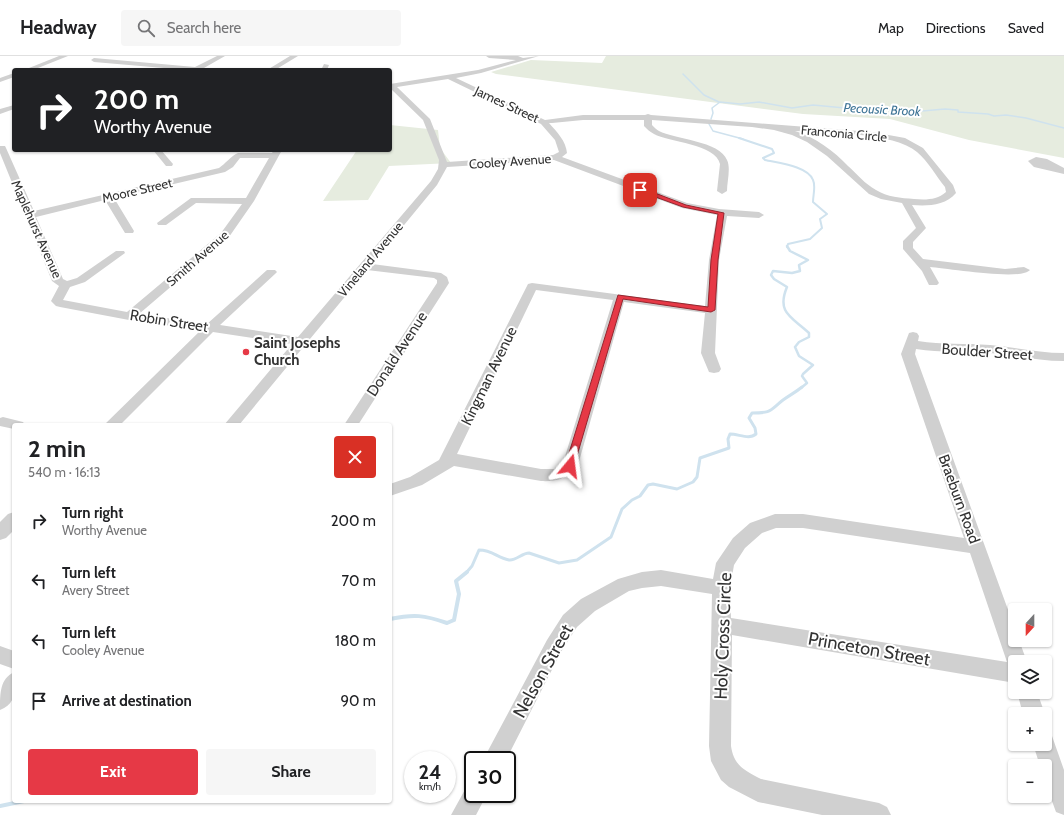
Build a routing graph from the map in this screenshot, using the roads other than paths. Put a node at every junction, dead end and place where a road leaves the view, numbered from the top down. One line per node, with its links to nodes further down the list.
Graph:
1 (65, 56): 9 (street)
2 (222, 56): 11 (street)
3 (295, 56): 12 (street)
4 (489, 56): 5 (street)
5 (532, 57): 14 (street)
6 (152, 59): 8 (street)
7 (94, 60): 8 (street)
8 (139, 64): 10 (street)
9 (32, 68)
10 (184, 68)
11 (197, 68)
12 (274, 68)
13 (12, 76): 15 (street)
14 (451, 78): 16 (street); 21 (street, James Street)
15 (0, 80)
16 (392, 86)
17 (392, 87): 29 (street)
18 (12, 104): 19 (street)
19 (0, 112)
20 (648, 116): 21 (street, Franconia Circle); 22 (street, Franconia Circle); 30 (street)
21 (544, 122): 27 (street, James Street)
22 (774, 127): 33 (street, Franconia Circle); 33 (street, Franconia Circle)
23 (3, 148): 35 (street, Maplehurst Avenue)
24 (159, 152): 28 (street)
25 (237, 153): 26 (street); 31 (street, Moore Street)
26 (277, 153): 32 (street, Smith Avenue)
27 (555, 156): 29 (street, Cooley Avenue); 34 (street, Cooley Avenue)
28 (169, 164)
29 (443, 165): 41 (street, Vineland Avenue)
30 (722, 191)
31 (108, 196): 35 (street, Moore Street); 38 (street)
32 (249, 201): 37 (street); 48 (street, Smith Avenue)
33 (905, 201): 40 (street)
34 (722, 213): 36 (street, Cooley Avenue); 47 (street)
35 (30, 215): 45 (street, Maplehurst Avenue)
36 (759, 215)
37 (162, 223)
38 (129, 231)
39 (120, 253): 45 (street)
40 (919, 262): 42 (street); 44 (street)
41 (365, 266): 51 (street, Vineland Avenue); 57 (street, Donald Avenue)
42 (1024, 270)
43 (271, 272): 49 (street)
44 (933, 283)
45 (66, 285): 48 (street, Robin Street)
46 (620, 297): 47 (street); 59 (street, Kingman Avenue); 59 (street)
47 (711, 310): 53 (street)
48 (129, 316): 49 (street, Robin Street)
49 (210, 328): 51 (street, Robin Street); 55 (street)
50 (912, 340): 52 (street, Boulder Street); 63 (street, Braeburn Road)
51 (301, 341): 56 (street, Vineland Avenue)
52 (1064, 357)
53 (714, 369)
54 (3, 422): 58 (street)
55 (113, 423)
56 (233, 423)
57 (352, 423)
58 (12, 424)
59 (444, 465): 60 (street)
60 (392, 489)
61 (12, 521): 62 (street)
62 (0, 533)
63 (977, 547): 64 (street, Holy Cross Circle); 67 (street, Braeburn Road)
64 (721, 588): 65 (street, Holy Cross Circle); 72 (street, Nelson Street)
65 (722, 625): 69 (street, Princeton Street); 77 (street, Holy Cross Circle)
66 (0, 655): 68 (street)
67 (1015, 655)
68 (12, 659)
69 (1008, 672)
70 (12, 685): 71 (street)
71 (0, 700)
72 (499, 751)
73 (1046, 751): 75 (street)
74 (470, 803): 76 (street)
75 (1064, 804)
76 (463, 815)
77 (879, 815)

